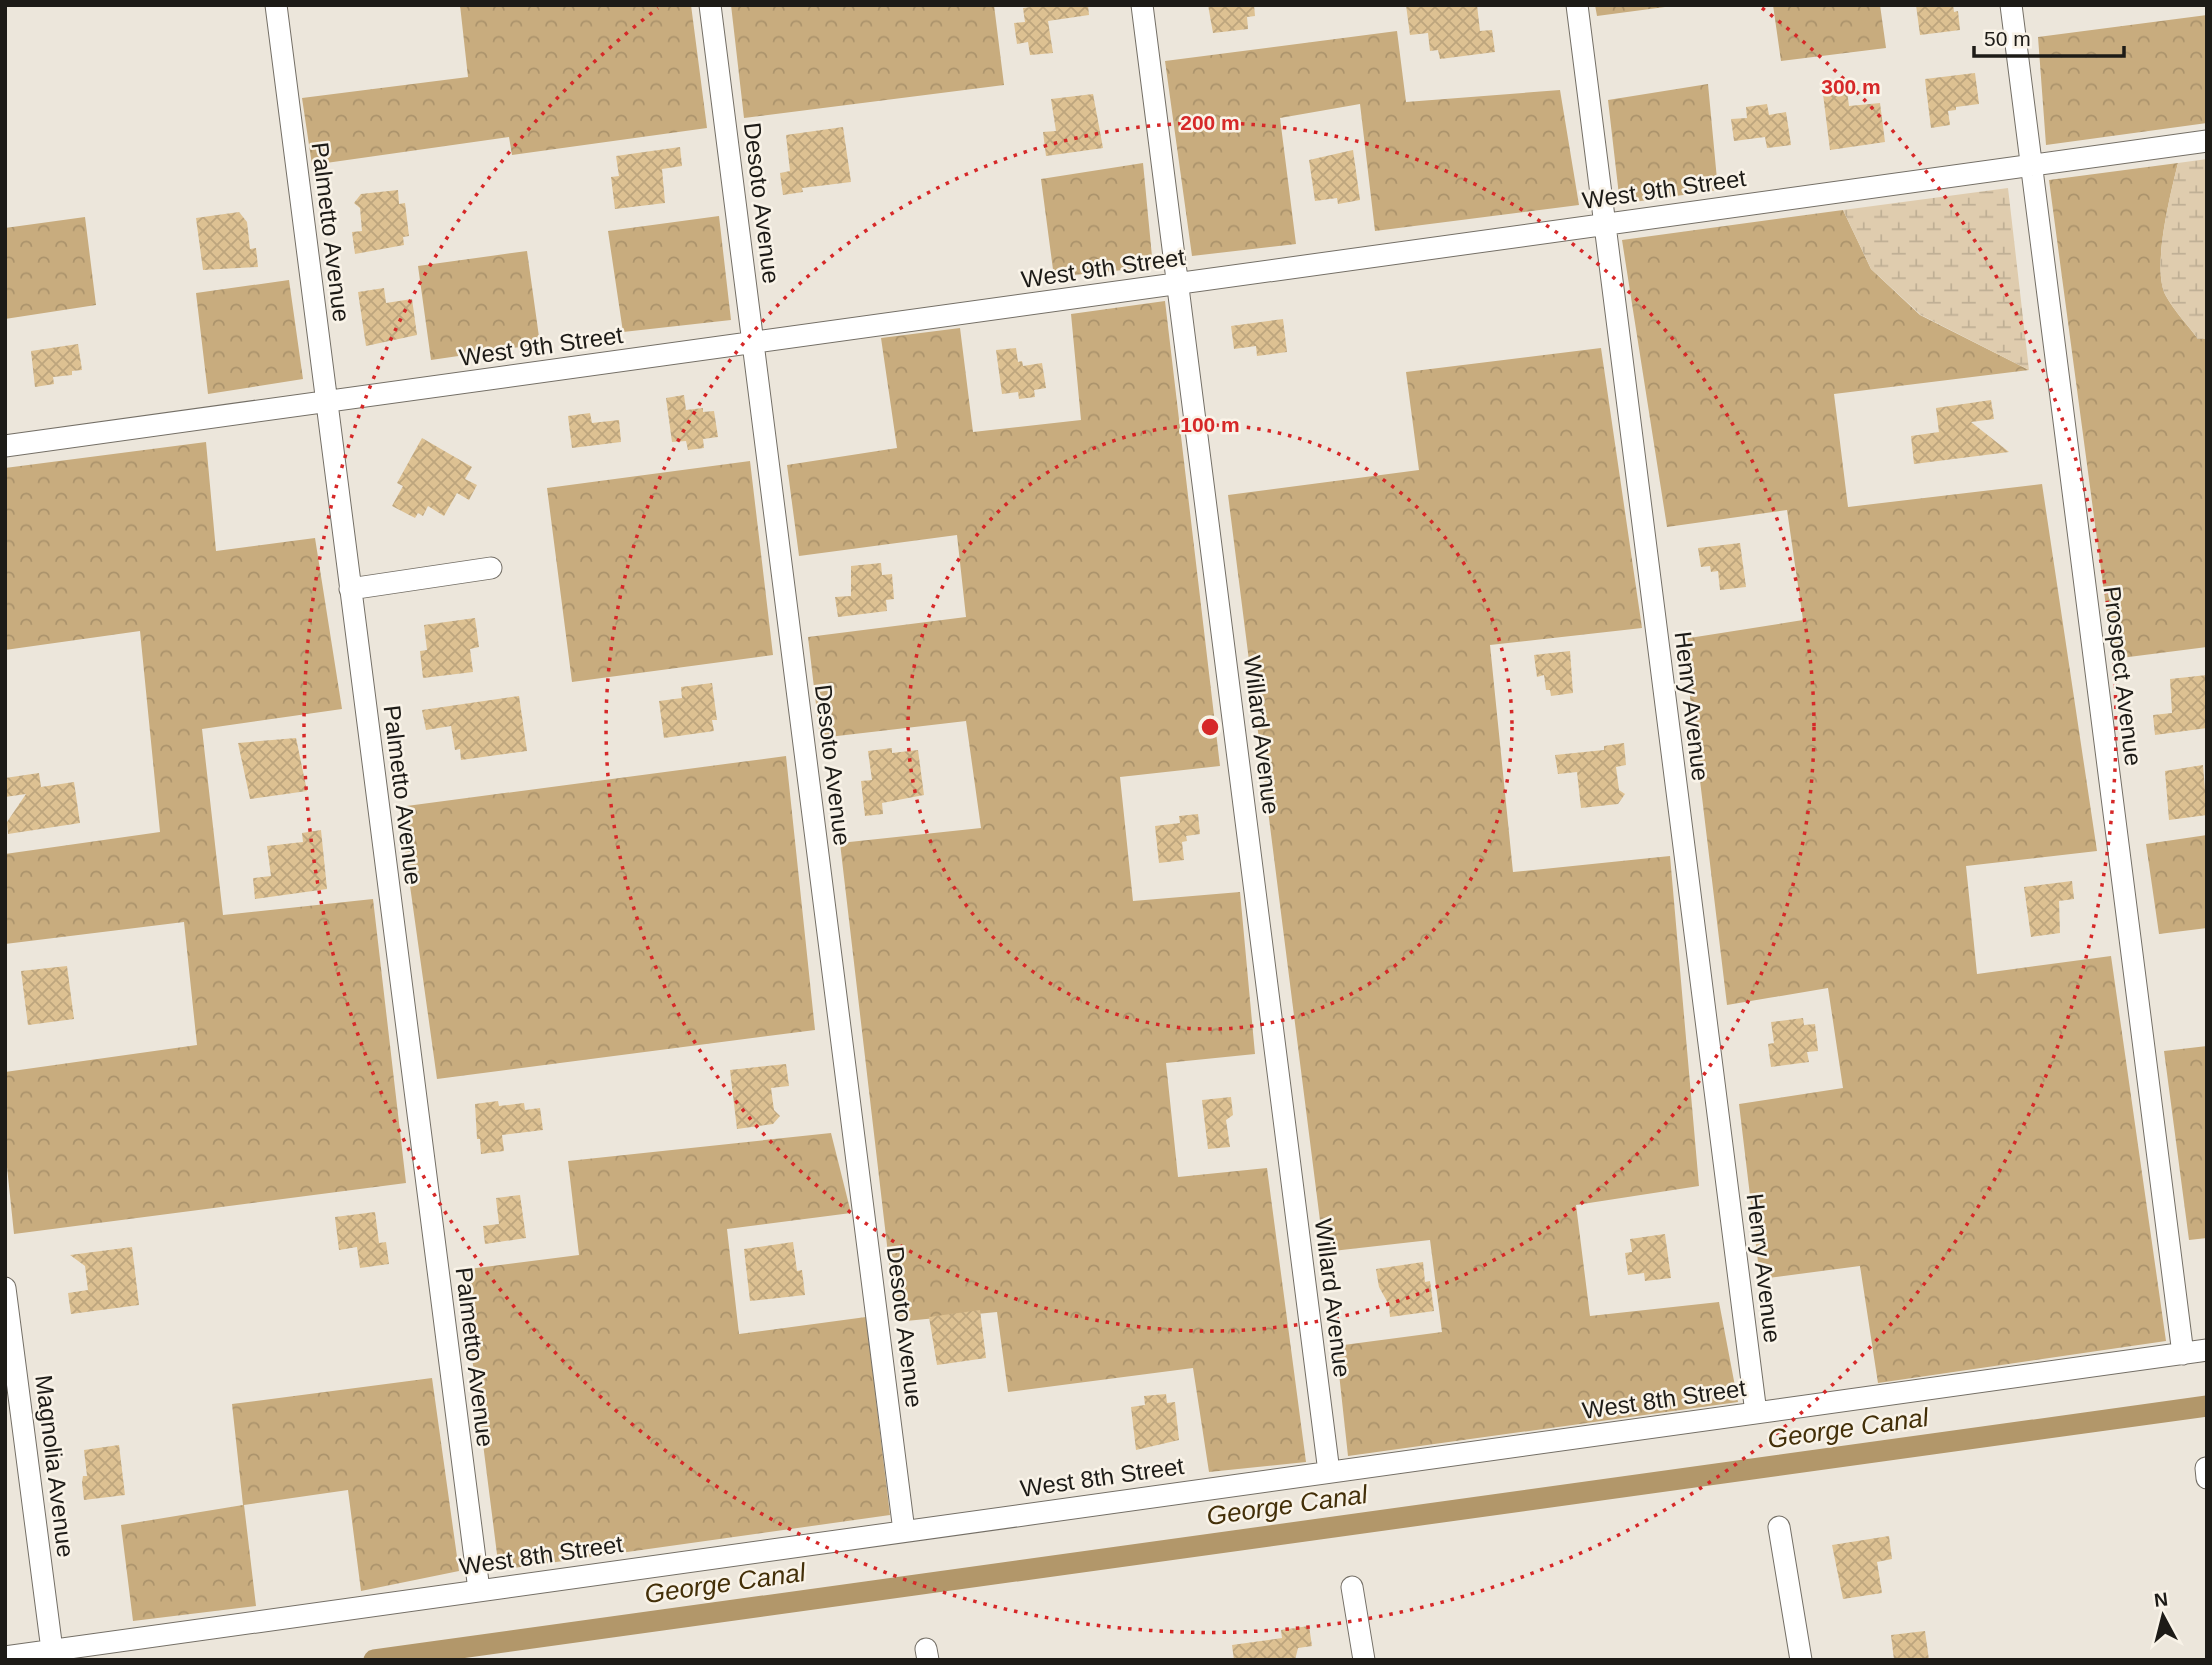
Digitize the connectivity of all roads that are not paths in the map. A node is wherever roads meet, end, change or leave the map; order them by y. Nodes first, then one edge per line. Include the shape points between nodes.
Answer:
1 (275, 5) edge
2 (710, 5) edge
3 (1142, 5) edge
4 (1577, 5) edge
5 (2011, 5) edge
6 (2207, 141) edge
7 (2031, 165) junction
8 (1605, 224) junction
9 (1178, 284) junction
10 (753, 342) junction
11 (326, 402) junction
12 (5, 446) edge
13 (491, 568) dead end
14 (350, 589) junction
15 (5, 1288) edge
16 (2207, 1350) edge
17 (2183, 1354) junction
18 (1756, 1413) junction
19 (1329, 1472) junction
20 (1779, 1527) dead end
21 (904, 1531) junction
22 (1352, 1587) dead end
23 (479, 1590) junction
24 (52, 1650) junction
25 (5, 1657) edge
26 (1364, 1660) edge
27 (1801, 1660) edge

1 - 11 street, Palmetto Avenue
2 - 10 street, Desoto Avenue
3 - 9 street, Willard Avenue
4 - 8 street, Henry Avenue
5 - 7 street, Prospect Avenue
6 - 7 street, West 9th Street
7 - 8 street, West 9th Street
7 - 17 street, Prospect Avenue
8 - 9 street, West 9th Street
8 - 18 street, Henry Avenue
9 - 10 street, West 9th Street
9 - 19 street, Willard Avenue
10 - 11 street, West 9th Street
10 - 21 street, Desoto Avenue
11 - 12 street, West 9th Street
11 - 14 street, Palmetto Avenue
13 - 14 street
14 - 23 street, Palmetto Avenue
15 - 24 street, Magnolia Avenue
16 - 17 street, West 8th Street
17 - 18 street, West 8th Street
18 - 19 street, West 8th Street
19 - 21 street, West 8th Street
20 - 27 street
21 - 23 street, West 8th Street
22 - 26 street
23 - 24 street, West 8th Street
24 - 25 street, West 8th Street

